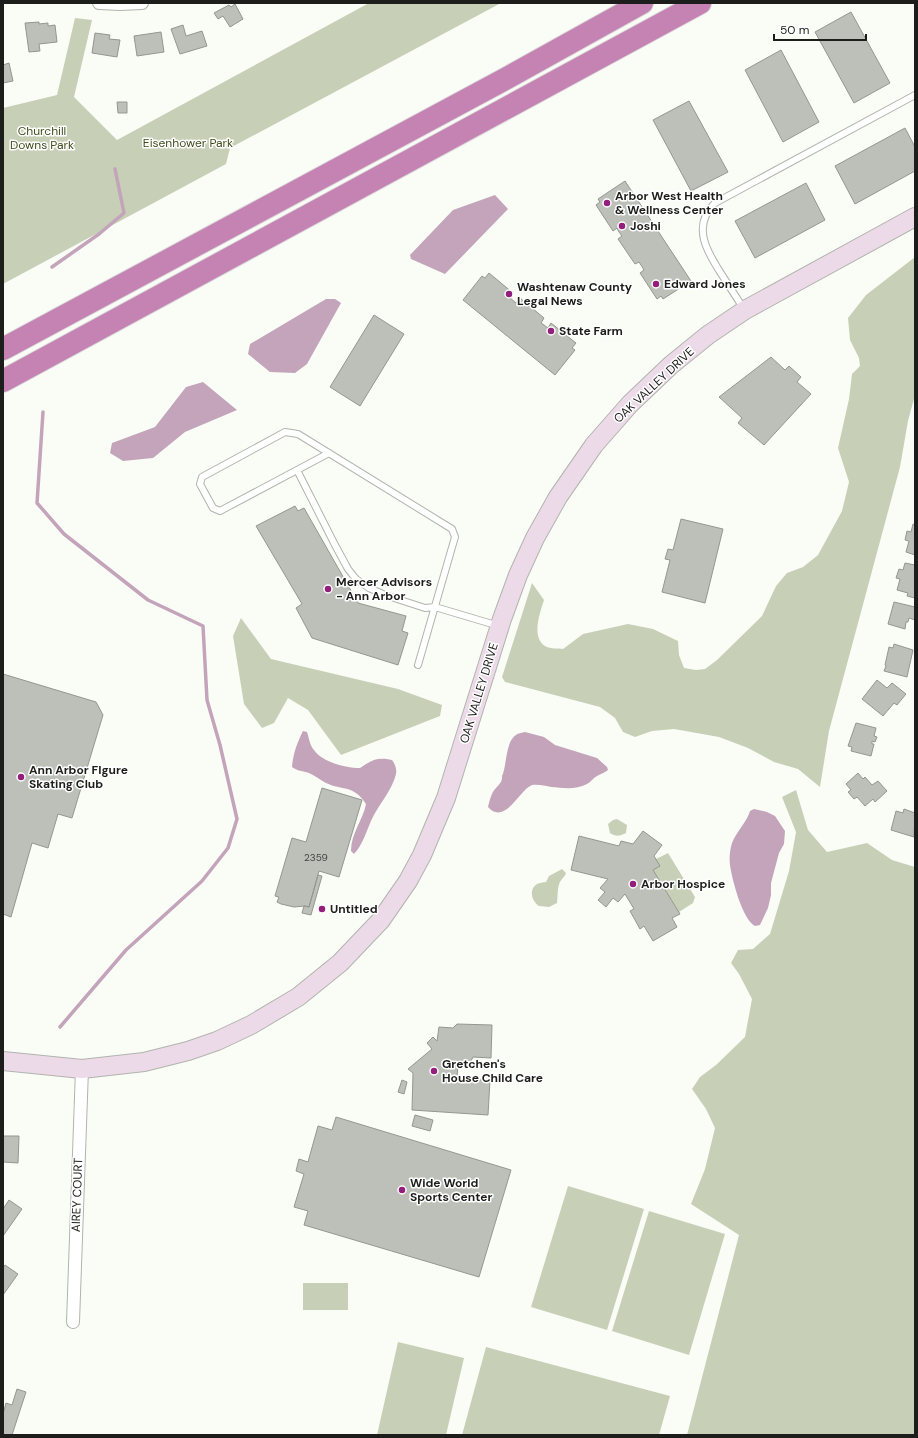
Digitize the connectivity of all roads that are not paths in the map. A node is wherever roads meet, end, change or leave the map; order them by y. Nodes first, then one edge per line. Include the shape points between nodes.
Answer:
1 (99, 3) edge
2 (142, 3) edge
3 (642, 3) edge
4 (700, 3) edge
5 (915, 95) edge
6 (915, 217) edge
7 (745, 310) junction
8 (3, 349) edge
9 (3, 381) edge
10 (329, 453) junction
11 (298, 470) junction
12 (435, 607) junction
13 (500, 626) junction
14 (418, 665) dead end
15 (3, 1061) edge
16 (82, 1069) junction
17 (73, 1322) dead end

1 - 2 street
3 - 8 highway
4 - 9 highway
5 - 7 lane via 709,208 702,230 704,242
6 - 7 street, OAK VALLEY DRIVE
7 - 13 street, OAK VALLEY DRIVE via 708,335 671,365 630,404 594,445 558,497 535,538 518,575
10 - 11 lane
10 - 11 lane via 298,434 285,432 202,477 200,484 213,508 220,512
10 - 12 lane via 452,529 455,537
11 - 12 lane via 335,545 356,579 385,595 425,608
12 - 13 lane
12 - 14 lane
13 - 16 street, OAK VALLEY DRIVE via 446,798 422,855 408,881 381,920 322,978 298,997 251,1025 188,1051 144,1062
15 - 16 street, OAK VALLEY DRIVE
16 - 17 street, AIREY COURT

